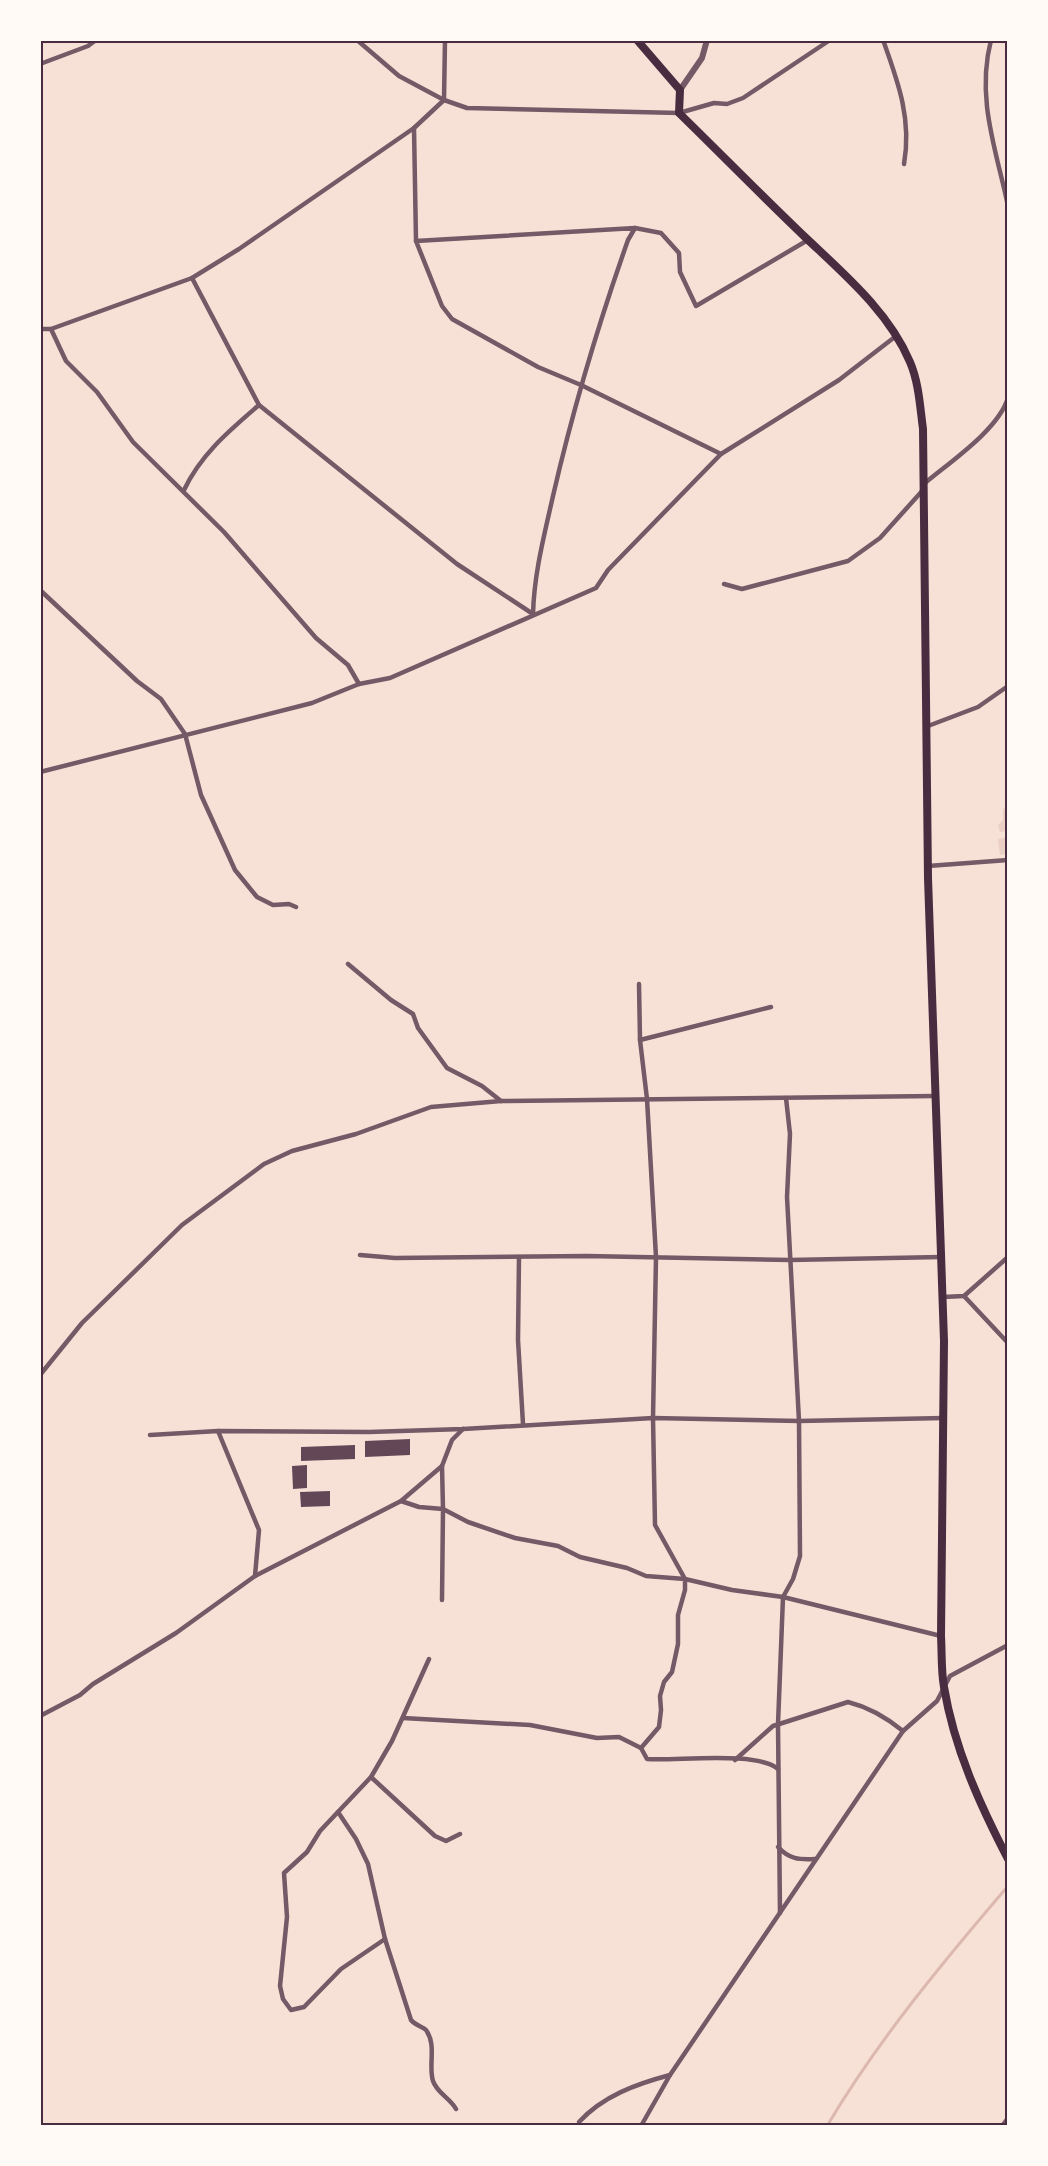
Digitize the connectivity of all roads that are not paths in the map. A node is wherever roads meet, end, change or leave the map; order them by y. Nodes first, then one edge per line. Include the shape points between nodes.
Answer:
1 (96, 40) edge
2 (357, 40) edge
3 (446, 40) edge
4 (637, 40) edge
5 (708, 40) edge
6 (831, 40) edge
7 (883, 40) edge
8 (991, 40) edge
9 (40, 64) edge
10 (681, 90) junction
11 (444, 100) junction
12 (679, 113) junction
13 (414, 128) junction
14 (904, 164) dead end
15 (1008, 206) edge
16 (635, 228) junction
17 (808, 240) junction
18 (416, 241) junction
19 (192, 278) junction
20 (51, 328) junction
21 (40, 329) edge
22 (896, 336) junction
23 (581, 385) junction
24 (1008, 398) edge
25 (259, 405) junction
26 (722, 454) junction
27 (925, 485) junction
28 (184, 490) junction
29 (724, 584) dead end
30 (40, 590) edge
31 (533, 614) junction
32 (359, 684) junction
33 (1008, 686) edge
34 (928, 726) junction
35 (185, 734) junction
36 (40, 772) edge
37 (1008, 860) edge
38 (928, 866) junction
39 (296, 907) dead end
40 (348, 964) dead end
41 (639, 984) dead end
42 (771, 1007) dead end
43 (640, 1040) junction
44 (935, 1096) junction
45 (786, 1098) junction
46 (648, 1100) junction
47 (501, 1101) junction
48 (360, 1255) dead end
49 (519, 1257) junction
50 (656, 1257) junction
51 (941, 1257) junction
52 (1008, 1257) edge
53 (790, 1260) junction
54 (964, 1296) junction
55 (943, 1297) junction
56 (1008, 1343) edge
57 (40, 1375) edge
58 (653, 1418) junction
59 (944, 1418) junction
60 (799, 1421) junction
61 (523, 1425) junction
62 (463, 1429) junction
63 (218, 1431) junction
64 (150, 1435) dead end
65 (442, 1466) junction
66 (401, 1501) junction
67 (443, 1509) junction
68 (255, 1576) junction
69 (685, 1579) junction
70 (783, 1597) junction
71 (442, 1600) dead end
72 (941, 1636) junction
73 (1008, 1645) edge
74 (429, 1659) dead end
75 (943, 1685) junction
76 (40, 1716) edge
77 (403, 1718) junction
78 (778, 1724) junction
79 (903, 1731) junction
80 (641, 1748) junction
81 (735, 1760) junction
82 (778, 1769) junction
83 (371, 1778) junction
84 (338, 1812) junction
85 (460, 1834) dead end
86 (778, 1847) junction
87 (815, 1859) junction
88 (1008, 1859) edge
89 (780, 1913) junction
90 (386, 1939) junction
91 (670, 2075) junction
92 (456, 2109) dead end
93 (1008, 2118) edge
94 (579, 2122) dead end
95 (641, 2126) edge
96 (1002, 2126) edge

1 - 9 street
2 - 11 street via 399,76
3 - 11 street
4 - 10 main road
5 - 10 street via 702,58
6 - 12 street via 743,98
7 - 14 street via 903,99 908,143
8 - 15 street via 985,105
10 - 12 main road
11 - 12 street via 467,108
11 - 13 street
12 - 17 main road
13 - 18 street
13 - 19 street
16 - 17 street via 661,233 679,253 680,272 696,306
16 - 18 street
16 - 23 street via 616,273
17 - 22 main road via 847,274
18 - 23 street via 442,306 452,319 538,367
19 - 20 street
19 - 25 street
20 - 21 street
20 - 28 street via 66,361 97,392 134,442 171,482
22 - 26 street via 839,380
22 - 27 main road via 918,388
23 - 26 street
23 - 31 street via 534,582
24 - 27 street via 978,440
25 - 28 street via 216,443 195,467
25 - 31 street via 458,564
26 - 31 street via 608,570 596,588
27 - 29 street via 880,538 848,561 742,589
27 - 34 main road
28 - 32 street via 316,638 348,665
30 - 35 street via 161,699
31 - 32 street via 390,678
32 - 35 street via 312,703
33 - 34 street via 978,707
34 - 38 main road
35 - 36 street
35 - 39 street via 201,795 235,870 257,897 273,905
37 - 38 street
38 - 44 main road
40 - 47 street via 412,1014 447,1068
41 - 43 street
42 - 43 street
43 - 46 street
44 - 45 street
44 - 51 main road
45 - 46 street
45 - 53 street via 790,1134
46 - 47 street
46 - 50 street
47 - 57 street via 431,1107 356,1134 292,1151 264,1164 182,1225 82,1323
48 - 49 street
49 - 50 street
49 - 61 street
50 - 53 street
50 - 58 street
51 - 53 street
51 - 55 main road
52 - 54 street
53 - 60 street
54 - 55 street
54 - 56 street
55 - 59 main road
58 - 60 street
58 - 61 street
58 - 69 street via 655,1525
59 - 60 street
59 - 72 main road
60 - 70 street via 800,1556
61 - 62 street
62 - 63 street
62 - 65 street via 452,1440
63 - 64 street
63 - 68 street via 259,1530
65 - 66 street
65 - 67 street
66 - 67 street
66 - 68 street
67 - 69 street via 468,1522 515,1538 558,1546 580,1557 646,1576
67 - 71 street
68 - 76 street via 176,1633
69 - 70 street
69 - 80 street via 686,1590 678,1615 678,1644 672,1672 660,1696 659,1727
70 - 72 street
70 - 78 street
72 - 75 main road
73 - 75 street via 962,1668
74 - 77 street
75 - 79 street via 936,1701
75 - 88 main road via 951,1722 979,1803
77 - 80 street via 530,1725 597,1738 619,1737
77 - 83 street
78 - 79 street via 848,1702 882,1715
78 - 81 street
78 - 82 street
79 - 87 street
80 - 81 street via 647,1759
81 - 82 street via 754,1760
82 - 86 street
83 - 84 street
83 - 85 street via 435,1836 446,1841
84 - 90 street via 368,1864
84 - 90 street via 307,1852 284,1873 287,1917 282,1999 291,2010 304,2007 341,1969
86 - 87 street via 796,1860
86 - 89 street
87 - 89 street
89 - 91 street
90 - 92 street via 411,2020 425,2029 432,2047 434,2084
91 - 94 street via 634,2085 590,2110
91 - 95 street
93 - 96 street

